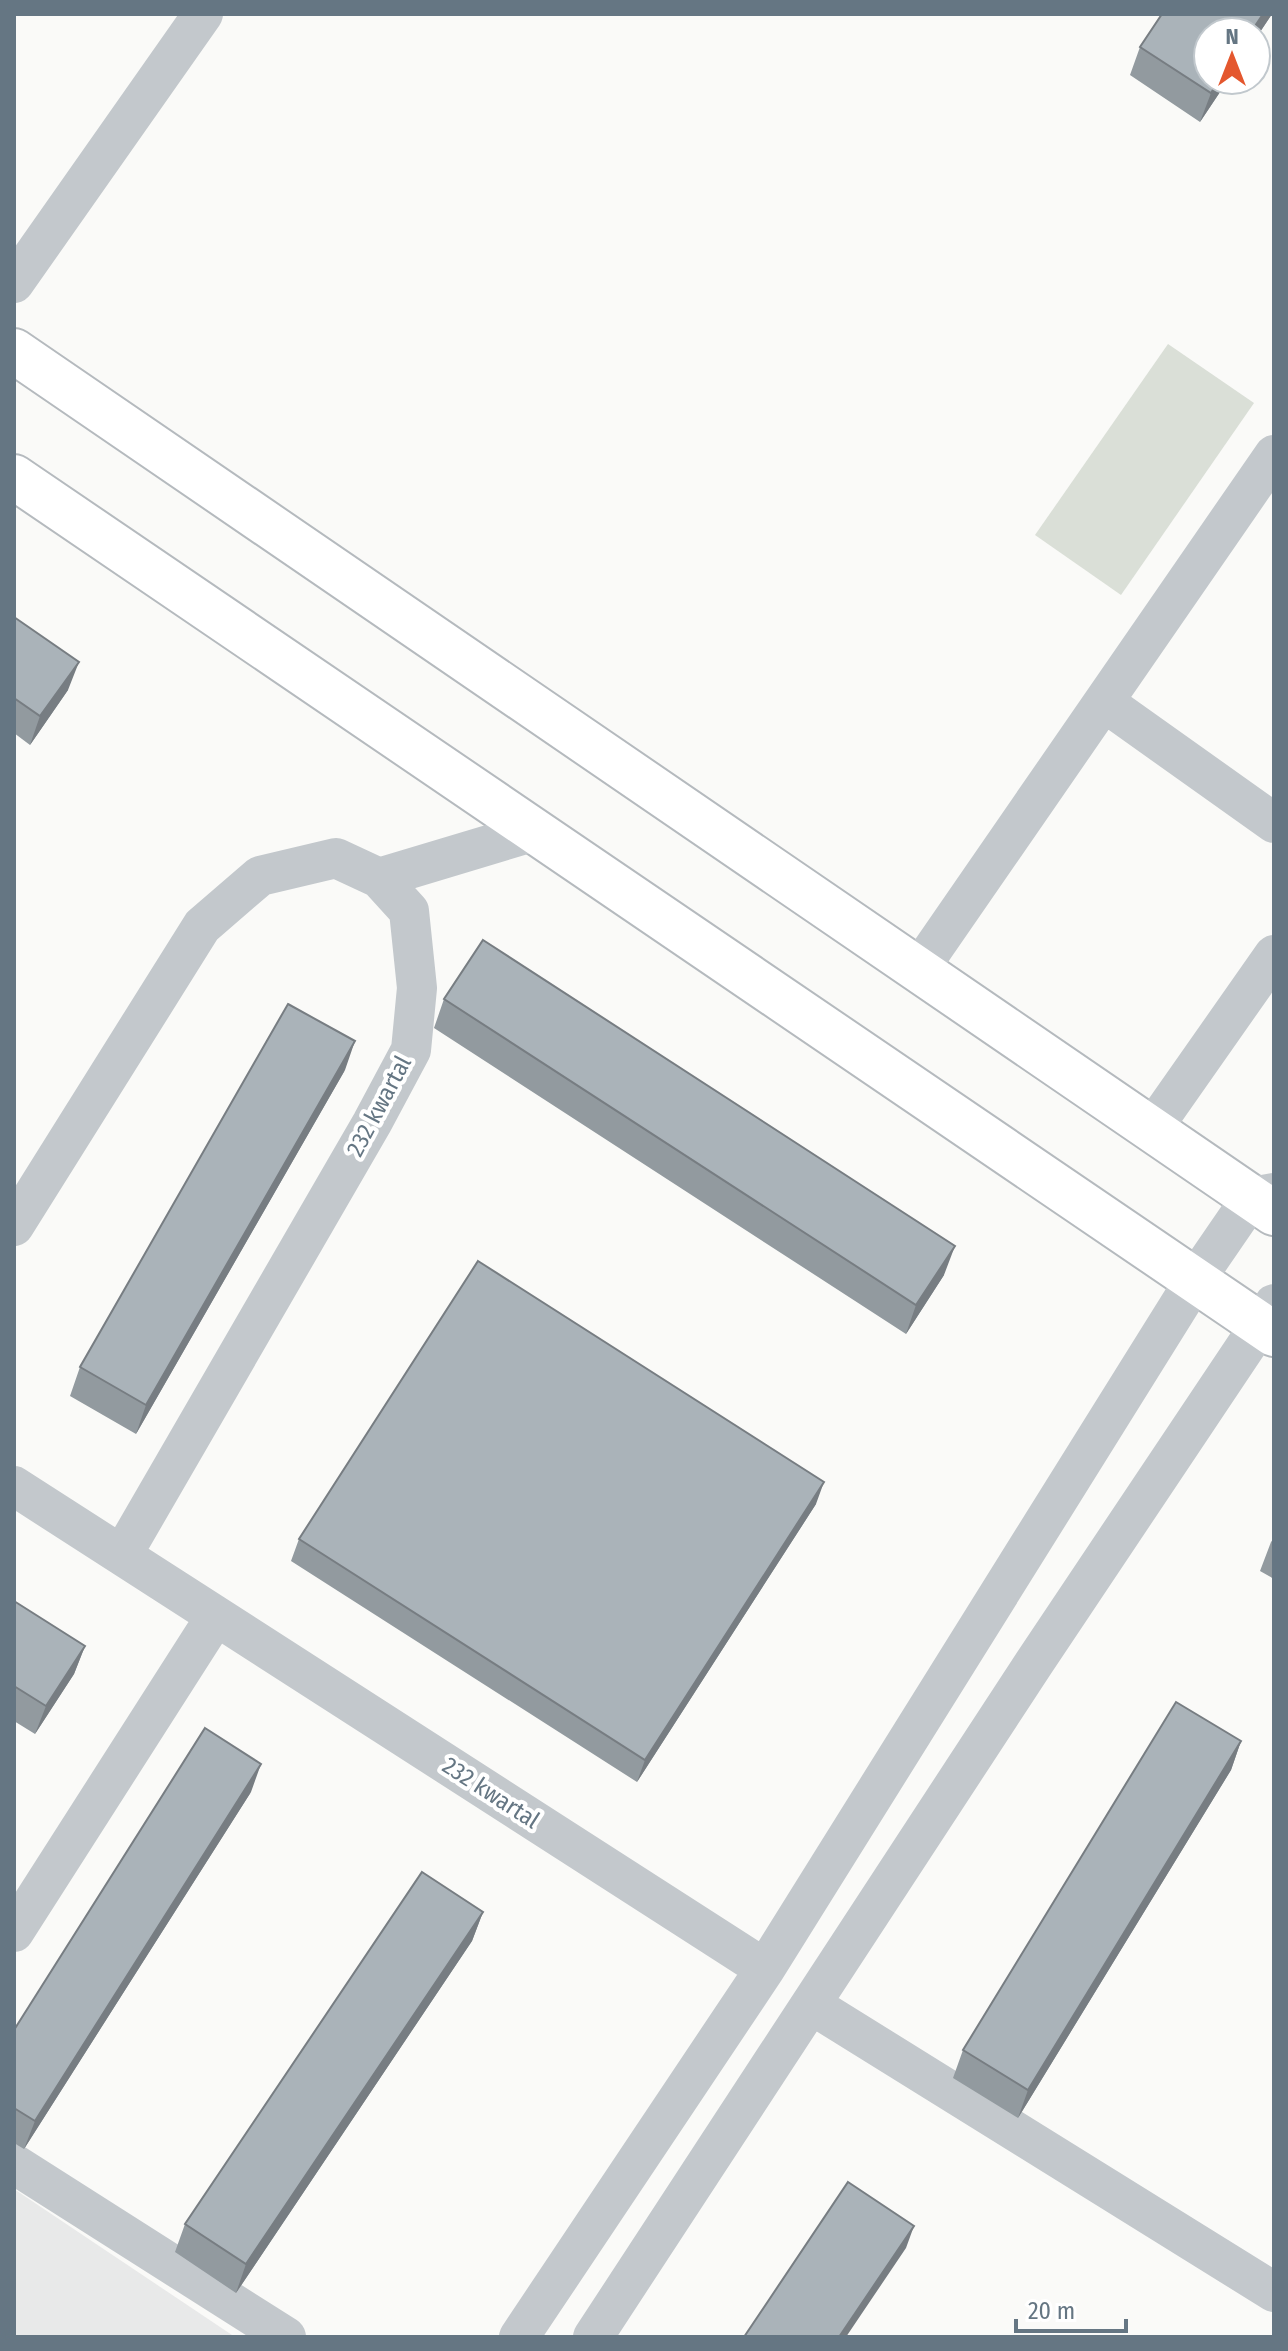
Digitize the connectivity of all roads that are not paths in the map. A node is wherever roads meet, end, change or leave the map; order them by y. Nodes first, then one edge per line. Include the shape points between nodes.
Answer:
1 (203, 14) edge
2 (14, 283) edge
3 (14, 351) edge
4 (1274, 455) edge
5 (14, 477) edge
6 (1104, 702) junction
7 (1274, 823) edge
8 (535, 831) junction
9 (379, 878) junction
10 (1274, 955) edge
11 (919, 969) junction
12 (1152, 1129) junction
13 (1267, 1201) edge
14 (14, 1226) edge
15 (1195, 1280) junction
16 (1269, 1321) edge
17 (14, 1486) edge
18 (122, 1555) junction
19 (216, 1616) junction
20 (14, 1932) edge
21 (765, 1969) junction
22 (812, 2005) junction
23 (14, 2164) edge
24 (1274, 2292) edge
25 (286, 2337) edge
26 (519, 2337) edge
27 (593, 2337) edge

1 - 2 street
3 - 11 main road
4 - 6 street
5 - 8 main road
6 - 7 street
6 - 11 street
8 - 9 street
8 - 15 main road
9 - 14 street, 232 kwartal via 336,858 260,876 202,926
9 - 18 street, 232 kwartal via 409,911 417,988 411,1050
10 - 12 street
11 - 12 main road
12 - 13 main road
13 - 15 street
15 - 16 main road
15 - 21 street
16 - 22 street via 1034,1663
17 - 18 street, 232 kwartal
18 - 19 street, 232 kwartal
19 - 20 street
19 - 21 street, 232 kwartal
21 - 26 street
22 - 24 street
22 - 27 street
23 - 25 street

